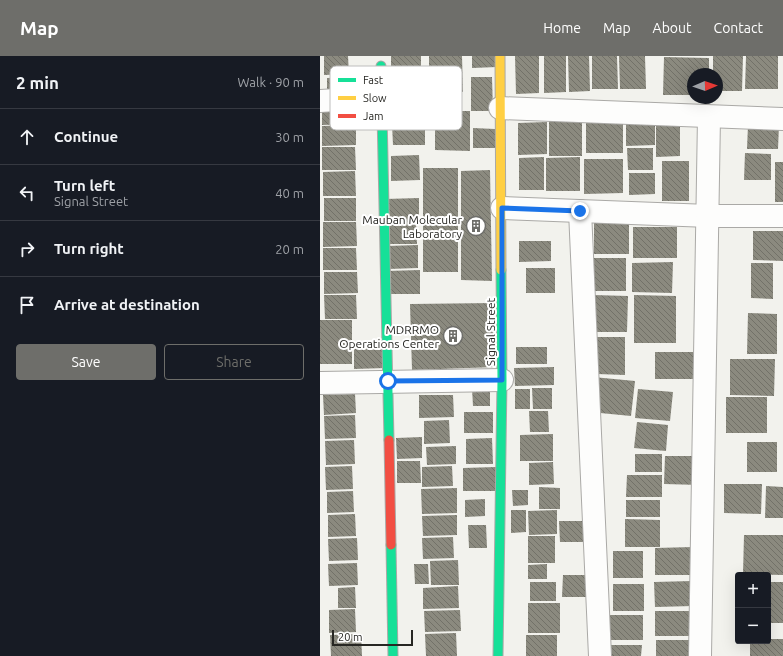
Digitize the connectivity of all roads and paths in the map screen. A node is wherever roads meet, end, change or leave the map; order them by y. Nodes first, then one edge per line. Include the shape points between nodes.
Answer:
1 (500, 56) edge
2 (320, 100) edge
3 (330, 100) edge
4 (500, 108) junction
5 (710, 117) junction
6 (783, 119) edge
7 (383, 130) edge
8 (502, 208) junction
9 (580, 211) junction
10 (709, 216) junction
11 (783, 216) edge
12 (502, 380) junction
13 (388, 381) junction
14 (320, 383) edge
15 (393, 656) edge
16 (498, 656) edge
17 (600, 656) edge
18 (700, 656) edge

1 - 4 street, Signal Street
2 - 3 street
4 - 5 street
4 - 8 street, Signal Street
5 - 6 street
5 - 10 street
7 - 13 street
8 - 9 street
8 - 12 street, Signal Street
9 - 10 street
9 - 17 street
10 - 11 street
10 - 18 street
12 - 13 street
12 - 16 street, Signal Street
13 - 14 street
13 - 15 street

